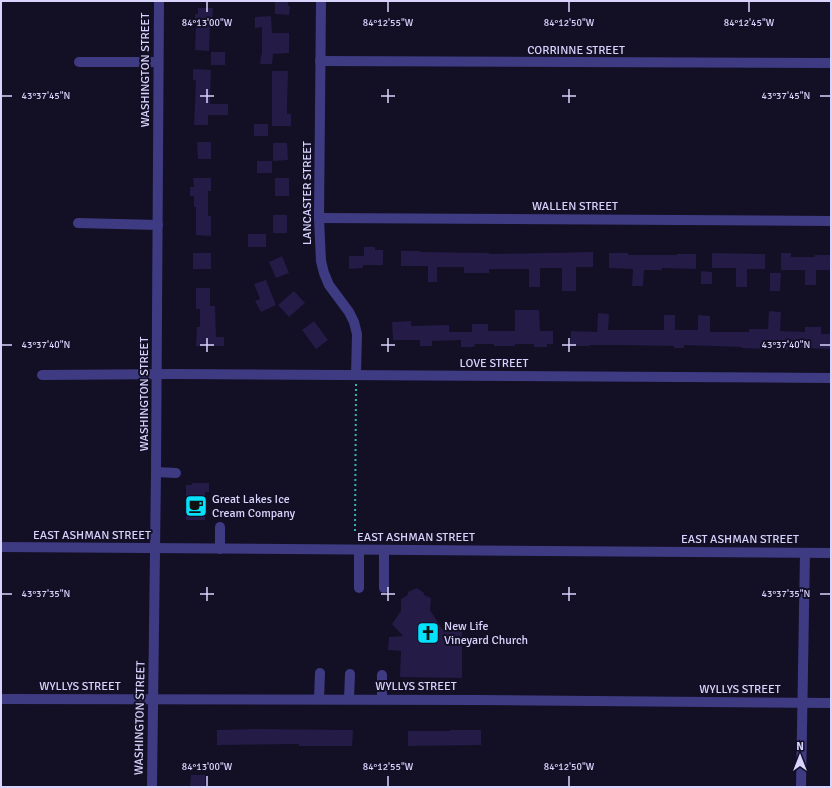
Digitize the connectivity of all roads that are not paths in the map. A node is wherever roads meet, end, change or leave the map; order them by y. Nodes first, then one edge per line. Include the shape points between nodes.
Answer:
1 (159, 1) edge
2 (321, 1) edge
3 (320, 61) junction
4 (79, 62) dead end
5 (158, 62) junction
6 (831, 63) edge
7 (319, 218) junction
8 (831, 221) edge
9 (78, 223) dead end
10 (158, 225) junction
11 (157, 374) junction
12 (42, 375) dead end
13 (356, 375) junction
14 (831, 378) edge
15 (156, 472) junction
16 (176, 473) dead end
17 (220, 527) dead end
18 (1, 547) edge
19 (156, 548) junction
20 (220, 549) junction
21 (359, 550) junction
22 (384, 550) junction
23 (805, 553) junction
24 (831, 553) edge
25 (359, 588) dead end
26 (384, 588) dead end
27 (320, 673) dead end
28 (350, 674) dead end
29 (382, 675) dead end
30 (1, 699) edge
31 (153, 699) junction
32 (319, 699) junction
33 (350, 699) junction
34 (382, 699) junction
35 (802, 702) junction
36 (831, 702) edge
37 (152, 787) edge
38 (801, 787) edge

1 - 5 street, WASHINGTON STREET
2 - 3 street, LANCASTER STREET
3 - 6 street, CORRINNE STREET
3 - 7 street, LANCASTER STREET
4 - 5 street
5 - 10 street, WASHINGTON STREET
7 - 8 street, WALLEN STREET
7 - 13 street, LANCASTER STREET via 324,273 329,285 349,312 357,334
9 - 10 street
10 - 11 street, WASHINGTON STREET
11 - 12 street, LOVE STREET
11 - 13 street, LOVE STREET
11 - 15 street, WASHINGTON STREET
13 - 14 street, LOVE STREET
15 - 16 street
15 - 19 street, WASHINGTON STREET
17 - 20 street
18 - 19 street, EAST ASHMAN STREET
19 - 20 street, EAST ASHMAN STREET
19 - 31 street, WASHINGTON STREET
20 - 21 street, EAST ASHMAN STREET
21 - 22 street, EAST ASHMAN STREET
21 - 25 street
22 - 23 street, EAST ASHMAN STREET
22 - 26 street
23 - 24 street, EAST ASHMAN STREET
23 - 35 street
27 - 32 street
28 - 33 street
29 - 34 street
30 - 31 street, WYLLYS STREET
31 - 32 street, WYLLYS STREET
31 - 37 street, WASHINGTON STREET
32 - 33 street, WYLLYS STREET
33 - 34 street, WYLLYS STREET
34 - 35 street, WYLLYS STREET
35 - 36 street, WYLLYS STREET
35 - 38 street

